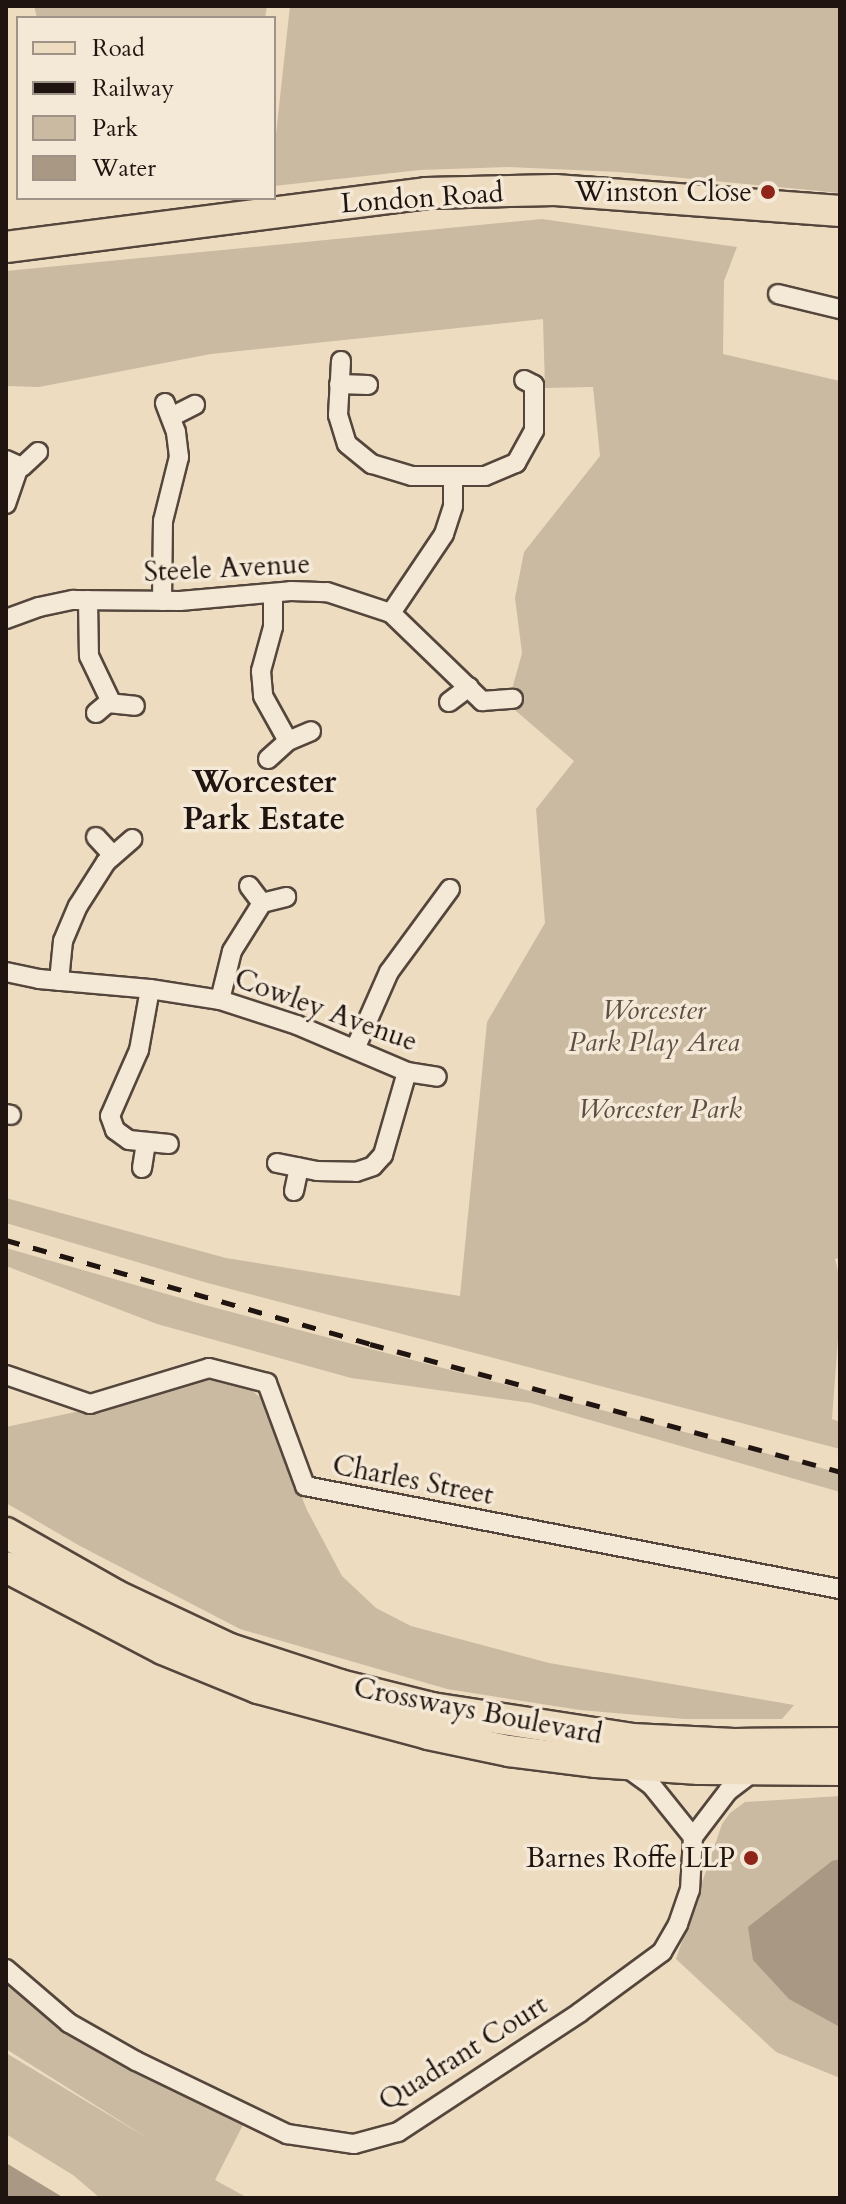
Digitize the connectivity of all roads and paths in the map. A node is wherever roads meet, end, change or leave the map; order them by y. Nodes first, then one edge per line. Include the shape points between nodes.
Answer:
1 (840, 211) edge
2 (6, 247) edge
3 (778, 294) dead end
4 (840, 309) edge
5 (341, 361) dead end
6 (524, 380) dead end
7 (339, 384) junction
8 (368, 385) dead end
9 (195, 405) dead end
10 (38, 452) dead end
11 (13, 463) edge
12 (453, 478) junction
13 (6, 504) edge
14 (273, 593) junction
15 (88, 600) junction
16 (162, 601) junction
17 (7, 612) edge
18 (391, 613) junction
19 (469, 687) junction
20 (513, 699) dead end
21 (449, 702) dead end
22 (135, 706) dead end
23 (311, 731) dead end
24 (288, 741) junction
25 (268, 759) dead end
26 (96, 837) dead end
27 (132, 839) dead end
28 (113, 855) junction
29 (249, 886) dead end
30 (450, 889) dead end
31 (286, 897) dead end
32 (262, 903) junction
33 (6, 972) edge
34 (59, 981) junction
35 (150, 989) junction
36 (220, 1000) junction
37 (355, 1049) junction
38 (407, 1072) junction
39 (437, 1077) dead end
40 (146, 1144) junction
41 (169, 1144) dead end
42 (277, 1163) dead end
43 (142, 1168) dead end
44 (299, 1168) junction
45 (294, 1191) dead end
46 (6, 1375) edge
47 (6, 1533) edge
48 (6, 1567) edge
49 (840, 1589) edge
50 (840, 1743) edge
51 (623, 1764) junction
52 (756, 1770) junction
53 (840, 1770) edge
54 (693, 1837) junction
55 (6, 1969) edge

1 - 2 main road, London Road via 555,190 426,193
3 - 4 street
5 - 7 street
6 - 12 street via 534,385 535,426 521,458 497,474
7 - 8 street
7 - 12 street via 340,428 353,451 398,474
9 - 16 street via 168,410 179,463 163,521
10 - 11 street via 28,464
11 - 13 street
12 - 18 street via 453,506 444,534
14 - 16 street, Steele Avenue
14 - 18 street, Steele Avenue via 327,592
14 - 24 street via 274,623 261,685 266,706
15 - 16 street, Steele Avenue
15 - 17 street, Steele Avenue
15 - 22 street via 89,656 103,708
18 - 19 street, Steele Avenue
19 - 20 street, Steele Avenue via 482,701
19 - 21 street
23 - 24 street
24 - 25 street
26 - 28 street
27 - 28 street
28 - 34 street via 74,912
29 - 32 street
30 - 37 street via 389,972
31 - 32 street
32 - 36 street via 232,951
33 - 34 street, Cowley Avenue
34 - 35 street, Cowley Avenue
35 - 36 street, Cowley Avenue
35 - 40 street via 139,1050 110,1114 119,1134
36 - 37 street, Cowley Avenue
37 - 38 street, Cowley Avenue
38 - 39 street, Cowley Avenue
38 - 44 street via 383,1155 373,1166 356,1172
40 - 41 street
40 - 43 street
42 - 44 street
44 - 45 street
46 - 49 street, Charles Street via 90,1404 209,1368 267,1383 305,1486
47 - 50 main road, Crossways Boulevard via 115,1595 230,1649 340,1685 432,1708 632,1739
48 - 51 main road, Crossways Boulevard via 163,1649 258,1688 509,1751
51 - 52 main road, Crossways Boulevard
51 - 54 street via 652,1786
52 - 53 main road, Crossways Boulevard
52 - 54 street via 728,1791
54 - 55 street, Quadrant Court via 690,1890 662,1952 536,2043 398,2132 354,2144 287,2134 136,2061 69,2023

